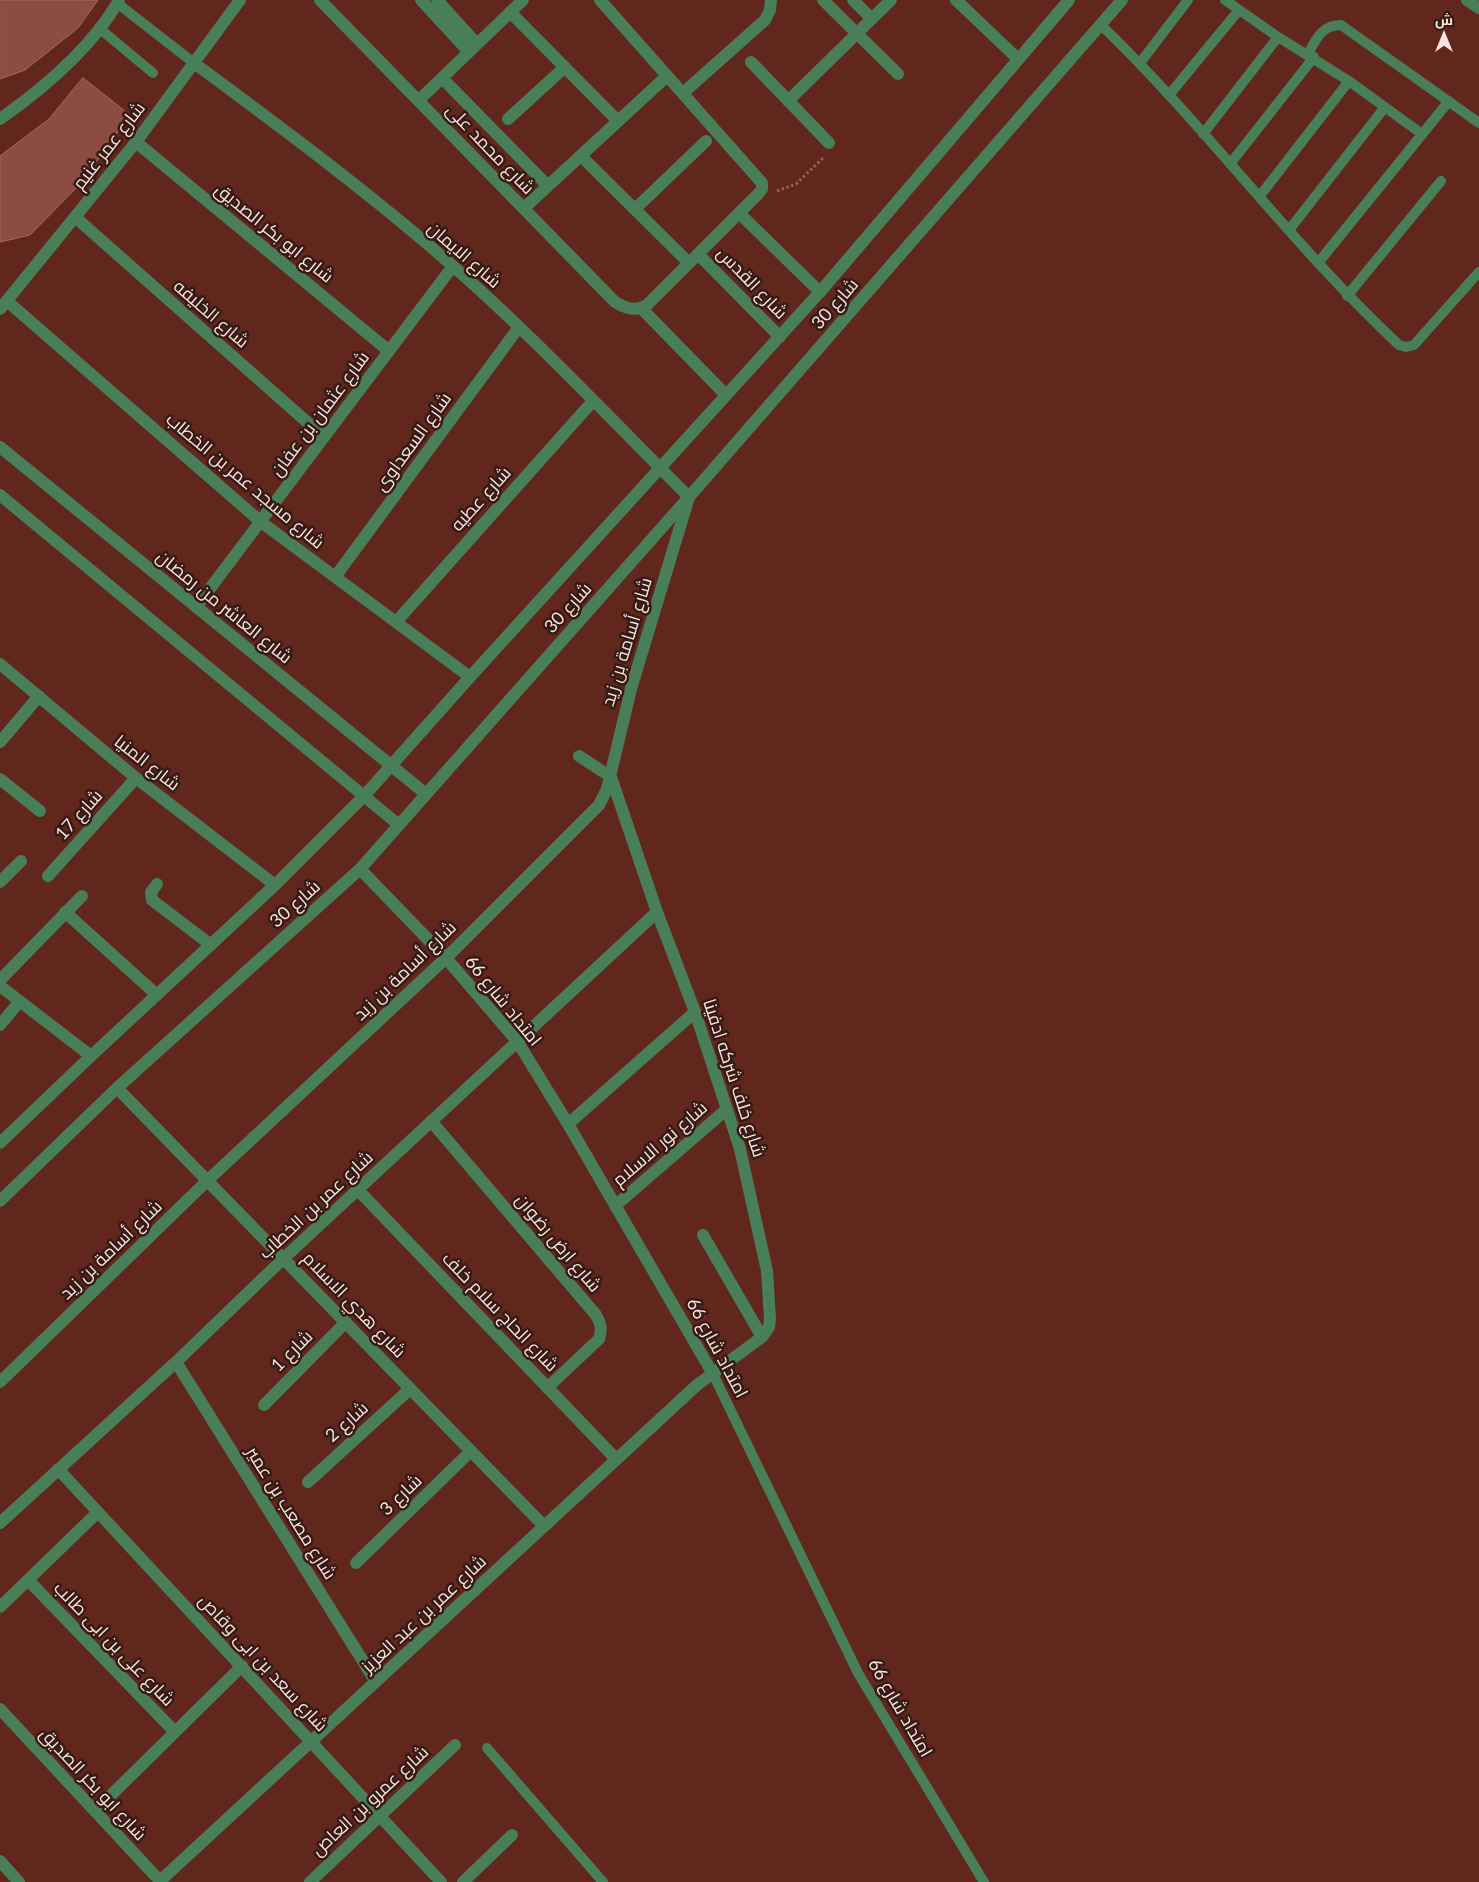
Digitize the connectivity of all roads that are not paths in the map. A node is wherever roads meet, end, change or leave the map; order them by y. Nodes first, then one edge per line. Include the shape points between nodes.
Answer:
1 (240, 0) edge
2 (320, 0) edge
3 (523, 0) edge
4 (600, 0) edge
5 (771, 0) edge
6 (823, 0) edge
7 (853, 0) edge
8 (891, 0) edge
9 (956, 0) edge
10 (1068, 0) edge
11 (1122, 0) edge
12 (1188, 0) edge
13 (1225, 0) edge
14 (1467, 0) edge
15 (428, 1) edge
16 (118, 2) edge
17 (1479, 8) edge
18 (1239, 10) junction
19 (510, 12) junction
20 (872, 19) junction
21 (1101, 25) junction
22 (99, 28) junction
23 (858, 34) junction
24 (1278, 36) junction
25 (473, 48) junction
26 (1311, 56) junction
27 (1018, 59) junction
28 (751, 62) dead end
29 (194, 63) junction
30 (1140, 63) junction
31 (565, 67) junction
32 (152, 73) dead end
33 (898, 74) dead end
34 (667, 76) junction
35 (442, 78) junction
36 (1349, 81) junction
37 (683, 93) junction
38 (1169, 95) junction
39 (418, 100) junction
40 (788, 101) junction
41 (1449, 101) junction
42 (1384, 106) junction
43 (0, 119) edge
44 (508, 119) dead end
45 (618, 121) junction
46 (1479, 123) edge
47 (1203, 134) junction
48 (1422, 134) junction
49 (706, 141) dead end
50 (136, 142) junction
51 (829, 143) road end
52 (581, 156) junction
53 (1230, 164) junction
54 (1441, 181) dead end
55 (548, 186) junction
56 (1259, 197) junction
57 (524, 208) junction
58 (635, 209) junction
59 (739, 213) junction
60 (75, 217) junction
61 (1289, 230) junction
62 (698, 254) junction
63 (689, 263) junction
64 (1318, 263) junction
65 (453, 266) junction
66 (1479, 272) edge
67 (820, 292) junction
68 (1347, 296) junction
69 (3, 305) edge
70 (644, 306) junction
71 (519, 327) junction
72 (780, 337) junction
73 (389, 351) junction
74 (726, 396) junction
75 (593, 400) junction
76 (324, 437) junction
77 (0, 447) edge
78 (660, 468) junction
79 (0, 495) edge
80 (689, 497) junction
81 (261, 522) junction
82 (335, 577) junction
83 (196, 607) junction
84 (396, 622) junction
85 (0, 664) edge
86 (470, 677) junction
87 (39, 696) junction
88 (0, 742) edge
89 (579, 756) dead end
90 (391, 766) junction
91 (611, 777) junction
92 (136, 778) junction
93 (0, 779) edge
94 (426, 794) junction
95 (364, 796) junction
96 (40, 811) dead end
97 (399, 825) junction
98 (20, 861) dead end
99 (360, 869) junction
100 (48, 876) dead end
101 (0, 882) edge
102 (157, 884) dead end
103 (275, 884) junction
104 (82, 896) dead end
105 (65, 912) junction
106 (657, 912) junction
107 (211, 945) junction
108 (446, 958) junction
109 (0, 980) edge
110 (0, 986) edge
111 (157, 995) junction
112 (20, 1001) junction
113 (695, 1012) junction
114 (0, 1025) edge
115 (517, 1041) junction
116 (91, 1056) junction
117 (117, 1088) junction
118 (727, 1109) junction
119 (431, 1121) junction
120 (568, 1124) junction
121 (0, 1143) edge
122 (208, 1180) junction
123 (358, 1190) junction
124 (0, 1201) edge
125 (615, 1206) junction
126 (703, 1234) dead end
127 (284, 1258) junction
128 (346, 1322) junction
129 (762, 1337) junction
130 (176, 1362) junction
131 (713, 1374) junction
132 (0, 1382) edge
133 (410, 1388) junction
134 (547, 1388) junction
135 (264, 1405) dead end
136 (471, 1451) junction
137 (616, 1459) junction
138 (58, 1469) junction
139 (308, 1482) dead end
140 (98, 1512) junction
141 (0, 1523) edge
142 (544, 1526) junction
143 (356, 1563) dead end
144 (28, 1580) junction
145 (0, 1607) edge
146 (242, 1666) junction
147 (376, 1682) junction
148 (0, 1709) edge
149 (176, 1732) junction
150 (311, 1742) junction
151 (455, 1745) dead end
152 (487, 1748) dead end
153 (95, 1812) junction
154 (380, 1815) junction
155 (512, 1835) dead end
156 (0, 1861) edge
157 (19, 1882) edge
158 (160, 1882) edge
159 (310, 1882) edge
160 (441, 1882) edge
161 (463, 1882) edge
162 (603, 1882) edge
163 (984, 1882) edge

1 - 29 street, شارع عمر غنيم
2 - 39 street, شارع محمد على
3 - 19 street
4 - 34 street
5 - 37 street via 765,20
6 - 23 street
7 - 20 street
8 - 20 street
9 - 27 street
10 - 27 street, شارع 30
11 - 21 street, شارع 30
12 - 30 lane
13 - 18 lane
14 - 17 street
15 - 25 street
16 - 22 street
16 - 29 lane
18 - 24 lane
18 - 38 lane
19 - 25 street
19 - 31 street
20 - 23 street
21 - 30 lane
21 - 80 street, شارع 30
22 - 32 lane
22 - 43 street via 67,65
23 - 33 street
23 - 40 street
24 - 26 lane
24 - 47 lane
25 - 35 street
26 - 36 lane
26 - 41 lane via 1319,34 1326,27 1341,25
26 - 53 lane
27 - 67 street, شارع 30
28 - 40 street
29 - 50 street, شارع عمر غنيم
29 - 65 street, شارع الايمان via 326,161
30 - 38 lane
31 - 44 street
31 - 45 street
34 - 37 street
34 - 45 street
35 - 39 street
35 - 55 street
36 - 42 lane
36 - 56 lane
37 - 59 street via 762,183 759,193
38 - 47 lane
39 - 57 street, شارع محمد على
40 - 51 street
41 - 46 lane
41 - 48 lane
42 - 48 lane
42 - 61 lane
45 - 52 street
47 - 53 lane
48 - 64 lane
49 - 58 street
50 - 60 street, شارع عمر غنيم
50 - 73 street, شارع ابو بكر الصديق
52 - 55 street
52 - 58 street
53 - 56 lane
54 - 68 lane
55 - 57 street
56 - 61 lane
57 - 70 street, شارع محمد على via 615,302 632,310
58 - 63 street
59 - 62 street
59 - 67 street
60 - 69 street, شارع عمر غنيم
60 - 76 street, شارع الخليفه
61 - 64 lane
62 - 63 street
62 - 72 street, شارع القدس
63 - 70 street
64 - 68 lane
65 - 71 street, شارع الايمان
65 - 73 street, شارع عثمان بن عفان
66 - 68 lane via 1414,346 1398,346
67 - 72 street, شارع 30
69 - 81 street, شارع مسجد عمر بن الخطاب
70 - 74 street
71 - 75 street, شارع الايمان
71 - 82 street, شارع السعداوى
72 - 74 street, شارع 30
73 - 76 street, شارع عثمان بن عفان
74 - 78 street, شارع 30
75 - 78 street, شارع الايمان
75 - 84 street, شارع عطيه
76 - 81 street, شارع عثمان بن عفان
77 - 83 street, شارع العاشر من رمضان
78 - 80 street, شارع الايمان
78 - 86 street, شارع 30
79 - 95 street
80 - 91 street, شارع أسامة بن زيد via 631,690
80 - 94 street, شارع 30
81 - 82 street, شارع مسجد عمر بن الخطاب
81 - 83 street, شارع عثمان بن عفان
82 - 84 street, شارع مسجد عمر بن الخطاب
83 - 90 street, شارع العاشر من رمضان
84 - 86 street, شارع مسجد عمر بن الخطاب
85 - 87 street, شارع المنيا
86 - 90 street, شارع 30
87 - 88 street
87 - 92 street, شارع المنيا
89 - 91 street
90 - 94 street, شارع العاشر من رمضان
90 - 95 street, شارع 30
91 - 106 street, شارع خلف شركه ادفينا
91 - 108 street, شارع أسامة بن زيد via 599,805
92 - 100 street, شارع 17
92 - 103 street, شارع المنيا
93 - 96 street
94 - 97 street, شارع 30
95 - 97 street
95 - 103 street, شارع 30
97 - 99 street, شارع 30
98 - 101 street
99 - 108 street, امتداد شارع 66
99 - 117 street, شارع 30
102 - 107 street via 151,892 152,900
103 - 107 street, شارع 30
104 - 105 street
105 - 109 street
105 - 111 street
106 - 113 street, شارع خلف شركه ادفينا
106 - 115 street, شارع عمر بن الخطاب
107 - 111 street, شارع 30
108 - 115 street, امتداد شارع 66
108 - 122 street, شارع أسامة بن زيد
110 - 112 street
111 - 116 street, شارع 30
112 - 114 street
112 - 116 street
113 - 118 street, شارع خلف شركه ادفينا
113 - 120 street
115 - 119 street, شارع عمر بن الخطاب
115 - 120 street, امتداد شارع 66
116 - 121 street, شارع 30
117 - 122 street, شارع هدي الاسلام
117 - 124 street, شارع 30
118 - 125 street, شارع نور الاسلام
118 - 129 street, شارع خلف شركه ادفينا via 740,1149 767,1271 770,1319
119 - 123 street, شارع عمر بن الخطاب
119 - 134 street, شارع ارض رضوان via 601,1322 599,1339
120 - 125 street, امتداد شارع 66
122 - 127 street, شارع هدي الاسلام
122 - 132 street, شارع أسامة بن زيد
123 - 127 street, شارع عمر بن الخطاب
123 - 134 street, شارع الحاج سلام خلف
125 - 131 street, امتداد شارع 66
126 - 129 street
127 - 128 street, شارع هدي الاسلام
127 - 130 street, شارع عمر بن الخطاب
128 - 133 street, شارع هدي الاسلام
128 - 135 street, شارع 1
129 - 131 street
130 - 138 street, شارع عمر بن الخطاب
130 - 147 street, شارع مصعب بن عمير
131 - 137 street, شارع عمر بن عبد العزيز
131 - 163 lane, امتداد شارع 66 via 858,1673
133 - 136 street, شارع هدي الاسلام
133 - 139 street, شارع 2
134 - 137 street, شارع الحاج سلام خلف
136 - 142 street, شارع هدي الاسلام
136 - 143 street, شارع 3
137 - 142 street, شارع عمر بن عبد العزيز
138 - 140 street, شارع سعد بن ابى وقاص
138 - 141 street, شارع عمر بن الخطاب
140 - 144 street
140 - 146 street, شارع سعد بن ابى وقاص
142 - 147 street, شارع عمر بن عبد العزيز
144 - 145 street
144 - 149 street, شارع على بن ابى طالب
146 - 149 street
146 - 150 street, شارع سعد بن ابى وقاص
147 - 150 street, شارع عمر بن عبد العزيز
148 - 153 street, شارع ابو بكر الصديق
149 - 153 street
150 - 154 street, شارع سعد بن ابى وقاص
150 - 158 street, شارع عمر بن عبد العزيز
151 - 154 street, شارع عمرو بن العاص
152 - 162 lane
153 - 158 street, شارع ابو بكر الصديق
154 - 159 street, شارع عمرو بن العاص
154 - 160 street, شارع سعد بن ابى وقاص
155 - 161 street
156 - 157 street

